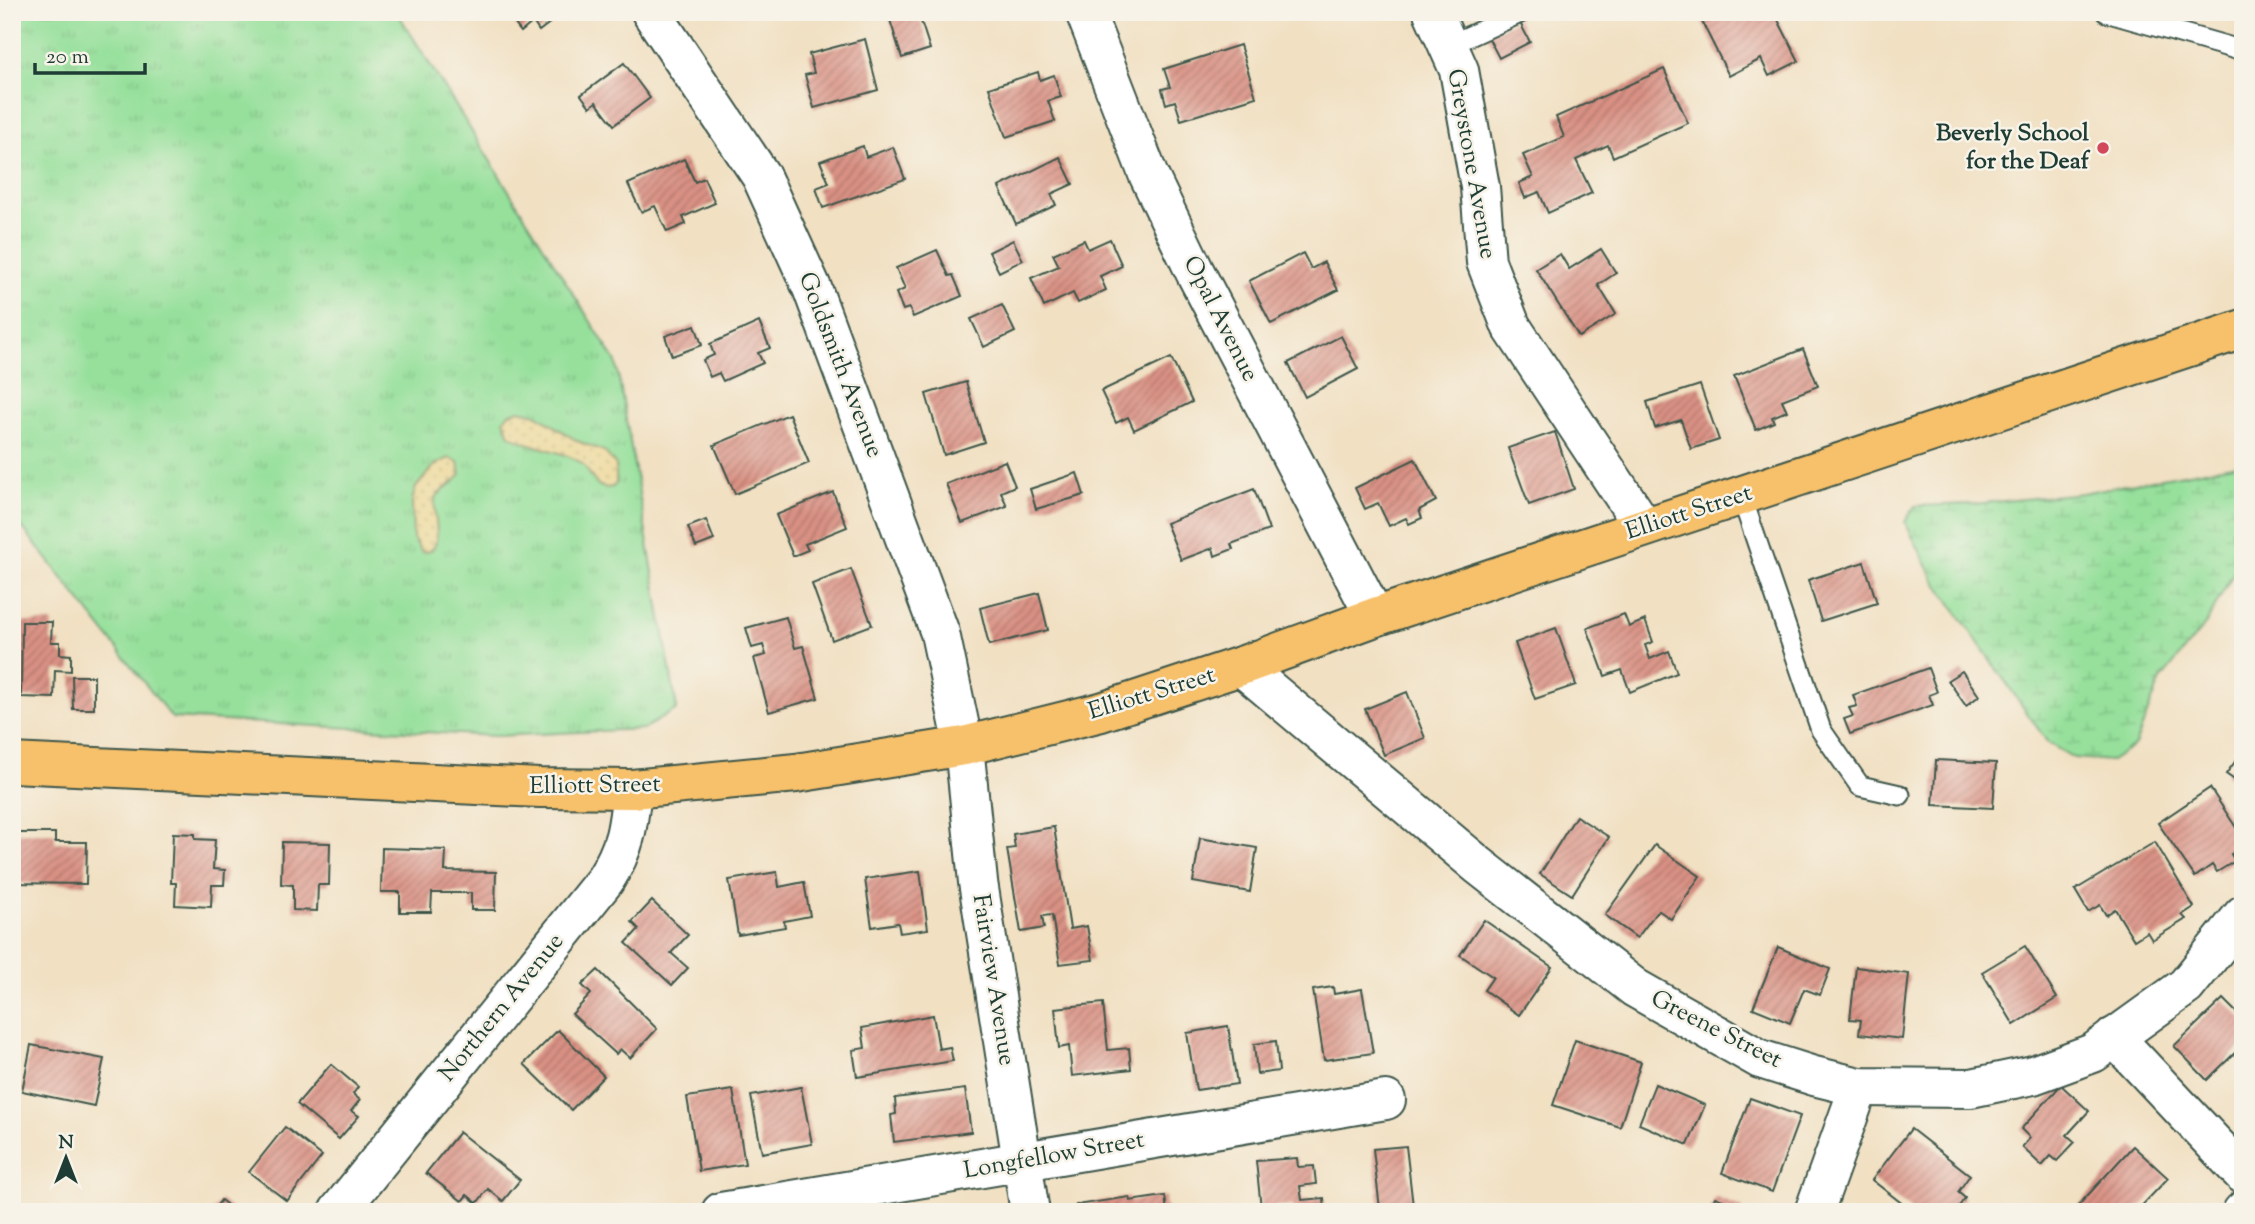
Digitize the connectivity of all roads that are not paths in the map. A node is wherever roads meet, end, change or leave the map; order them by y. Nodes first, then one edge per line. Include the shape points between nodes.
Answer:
1 (651, 12) edge
2 (1085, 12) edge
3 (1522, 12) edge
4 (2106, 12) edge
5 (1441, 29) edge
6 (2243, 51) edge
7 (2243, 329) edge
8 (1741, 495) junction
9 (1644, 527) junction
10 (1374, 617) junction
11 (1241, 666) junction
12 (964, 746) junction
13 (12, 762) edge
14 (632, 789) junction
15 (1900, 796) dead end
16 (2243, 915) edge
17 (2114, 1037) junction
18 (1859, 1087) junction
19 (1386, 1100) dead end
20 (1022, 1161) junction
21 (2243, 1174) edge
22 (338, 1212) edge
23 (721, 1212) edge
24 (1030, 1212) edge
25 (1814, 1212) edge

1 - 12 street, Goldsmith Avenue via 761,176 812,288 940,633
2 - 10 street, Opal Avenue via 1153,186
3 - 5 lane
4 - 6 lane
5 - 9 street, Greystone Avenue via 1460,70 1480,187 1486,262 1511,326
7 - 8 main road, Elliott Street
8 - 9 main road, Elliott Street
8 - 15 lane via 1821,730 1860,786
9 - 10 main road, Elliott Street
10 - 11 main road, Elliott Street
11 - 12 main road, Elliott Street via 1101,712
11 - 18 street, Greene Street via 1478,865 1635,988 1760,1059
12 - 14 main road, Elliott Street via 796,773
12 - 20 street, Fairview Avenue via 978,882
13 - 14 main road, Elliott Street
14 - 22 street, Northern Avenue via 620,857 605,880
16 - 17 street, Greene Street via 2186,986
17 - 18 street, Greene Street via 2092,1053 2033,1075 1971,1088
17 - 21 street
18 - 25 street
19 - 20 street, Longfellow Street
20 - 23 street, Longfellow Street
20 - 24 street, Fairview Avenue

